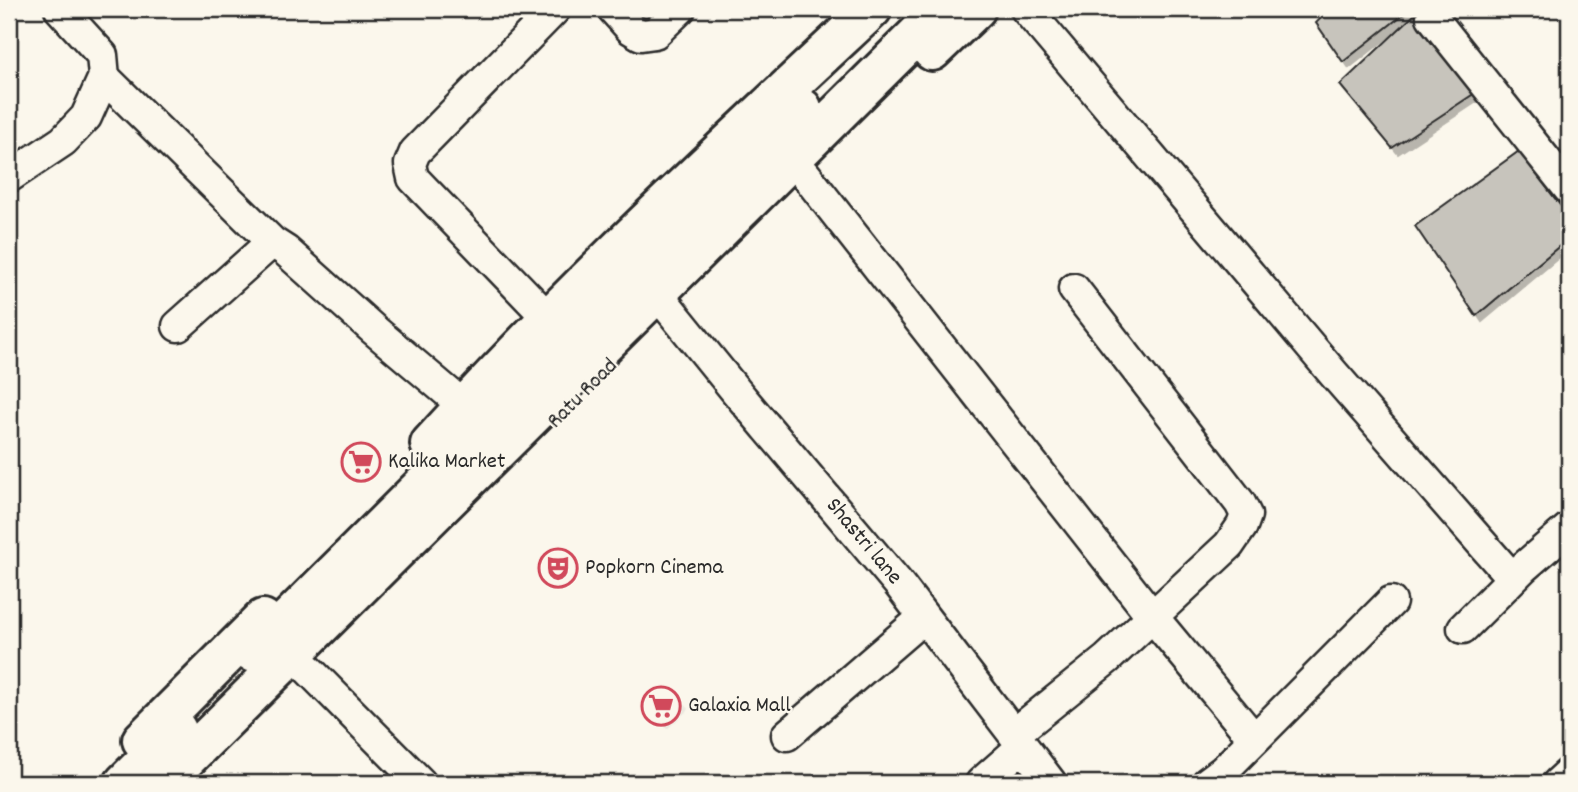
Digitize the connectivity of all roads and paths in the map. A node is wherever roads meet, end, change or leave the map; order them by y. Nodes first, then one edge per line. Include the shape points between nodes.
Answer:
1 (60, 9) edge
2 (555, 9) edge
3 (613, 9) edge
4 (680, 9) edge
5 (872, 9) edge
6 (903, 9) edge
7 (943, 9) edge
8 (976, 9) edge
9 (1026, 9) edge
10 (1432, 17) dead end
11 (104, 77) junction
12 (805, 174) junction
13 (9, 177) edge
14 (1569, 190) edge
15 (272, 242) junction
16 (1074, 289) dead end
17 (668, 307) junction
18 (548, 318) junction
19 (178, 326) dead end
20 (464, 406) junction
21 (1569, 528) edge
22 (1512, 578) junction
23 (1391, 602) dead end
24 (1152, 616) junction
25 (925, 617) junction
26 (1464, 628) dead end
27 (309, 670) junction
28 (787, 735) dead end
29 (1254, 739) junction
30 (1019, 740) junction
31 (1569, 773) edge
32 (99, 783) edge
33 (124, 783) edge
34 (162, 783) edge
35 (195, 783) edge
36 (421, 783) edge
37 (981, 783) edge
38 (1051, 783) edge
39 (1207, 783) edge
40 (1558, 783) edge

1 - 11 street via 102,55
2 - 18 street via 415,152 410,164 413,178
3 - 4 street via 641,35 655,33
5 - 18 main road
6 - 33 main road
7 - 34 main road
8 - 12 main road, Ratu Road
9 - 22 street
10 - 14 street
11 - 13 street via 86,117 71,133
11 - 15 street
12 - 17 main road, Ratu Road
12 - 24 street
15 - 19 street
15 - 20 street
16 - 24 street via 1246,516 1229,545
17 - 25 street, Shastri lane
17 - 27 main road, Ratu Road
18 - 20 main road
20 - 32 main road via 343,540
21 - 22 street
22 - 26 street
23 - 29 street
24 - 29 street
24 - 30 street
25 - 28 street
25 - 30 street, Shastri lane
27 - 35 main road, Ratu Road
27 - 36 street
29 - 39 street
30 - 37 street
30 - 38 street, Shastri lane
31 - 40 street

